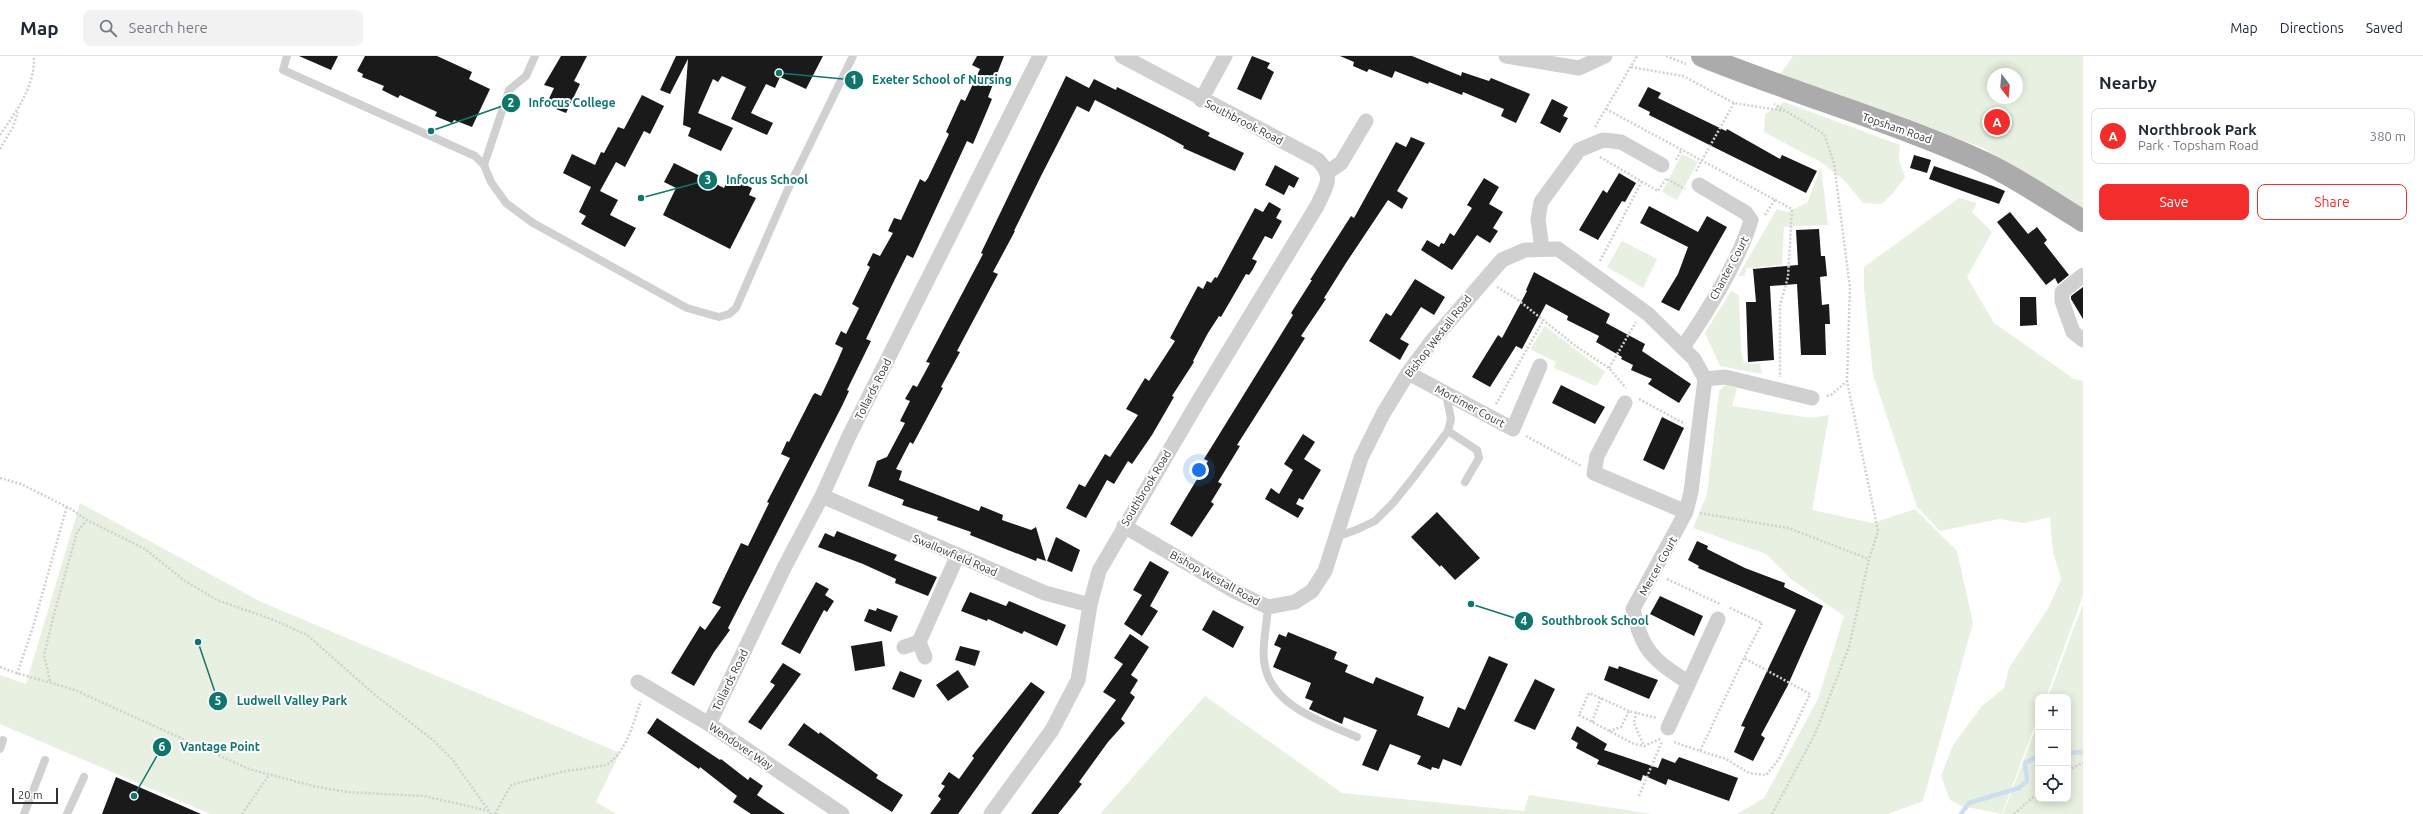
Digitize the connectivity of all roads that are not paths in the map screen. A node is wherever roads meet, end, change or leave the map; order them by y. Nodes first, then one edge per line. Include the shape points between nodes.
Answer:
1 (287, 56) edge
2 (535, 56) edge
3 (853, 56) edge
4 (1040, 56) edge
5 (1122, 56) edge
6 (1225, 56) edge
7 (1506, 56) edge
8 (1605, 56) edge
9 (1702, 56) edge
10 (1201, 100) junction
11 (1366, 121) dead end
12 (484, 165) junction
13 (1328, 172) junction
14 (1664, 172) road end
15 (1694, 182) road end
16 (2083, 221) edge
17 (1542, 249) junction
18 (2083, 275) edge
19 (2083, 340) edge
20 (1683, 347) junction
21 (1540, 366) dead end
22 (1408, 373) junction
23 (1705, 379) junction
24 (1446, 394) junction
25 (1629, 397) road end
26 (1812, 398) road end
27 (1448, 431) junction
28 (1465, 482) dead end
29 (822, 496) junction
30 (1684, 517) junction
31 (1124, 526) junction
32 (1336, 537) junction
33 (958, 557) junction
34 (1090, 605) junction
35 (1268, 606) junction
36 (1718, 619) dead end
37 (919, 642) junction
38 (904, 647) dead end
39 (925, 657) dead end
40 (1689, 682) junction
41 (642, 685) road end
42 (709, 724) junction
43 (1667, 730) road end
44 (1357, 737) dead end
45 (3, 740) dead end
46 (0, 749) edge
47 (45, 760) dead end
48 (84, 777) dead end
49 (24, 814) edge
50 (68, 814) edge
51 (842, 814) edge
52 (991, 814) edge

1 - 12 lane via 283,70 475,156
2 - 12 lane via 526,76 509,90
3 - 12 lane via 788,189 739,303 736,308 719,317 687,308 533,223 506,203 491,182
4 - 29 street, Tollards Road
5 - 10 street
6 - 10 street, Southbrook Road
7 - 8 street via 1579,68
9 - 16 main road, Topsham Road via 1767,83 1943,145 1985,163
10 - 13 street, Southbrook Road via 1318,160
11 - 13 street via 1341,163
13 - 31 street, Southbrook Road via 1327,186 1317,206
14 - 17 street via 1621,142 1603,140 1578,150 1540,202 1538,219
15 - 20 street, Chanter Court via 1746,213 1751,220 1746,237 1699,324
17 - 20 street, Bishop Westall Road via 1558,249 1643,311
17 - 22 street, Bishop Westall Road via 1511,255 1502,260
18 - 19 street via 2062,292 2062,301 2073,332
20 - 23 street, Bishop Westall Road via 1694,359
21 - 24 street, Mortimer Court via 1513,429
22 - 24 street, Mortimer Court
22 - 32 street, Bishop Westall Road via 1383,414 1361,458
23 - 26 street via 1725,377
23 - 30 street via 1691,492
24 - 27 lane via 1451,418
25 - 30 street via 1596,456 1594,473
27 - 28 lane via 1477,450 1478,458
27 - 32 lane via 1389,508 1375,521
29 - 33 street, Swallowfield Road
29 - 42 street, Tollards Road via 785,566
30 - 40 street, Mercer Court via 1633,609 1643,644 1668,669
31 - 34 street, Southbrook Road via 1099,570
31 - 35 street, Bishop Westall Road via 1236,592
32 - 35 street, Bishop Westall Road via 1325,571 1312,591 1295,602
33 - 34 street, Swallowfield Road via 1045,593
33 - 37 street
34 - 52 street, Southbrook Road via 1078,680 1052,730
35 - 44 lane via 1264,662 1269,678 1281,696 1301,712
36 - 40 street
37 - 38 street
37 - 39 street
40 - 43 street
41 - 42 street, Wendover Way
42 - 51 street, Wendover Way
45 - 46 lane
47 - 49 lane
48 - 50 lane

